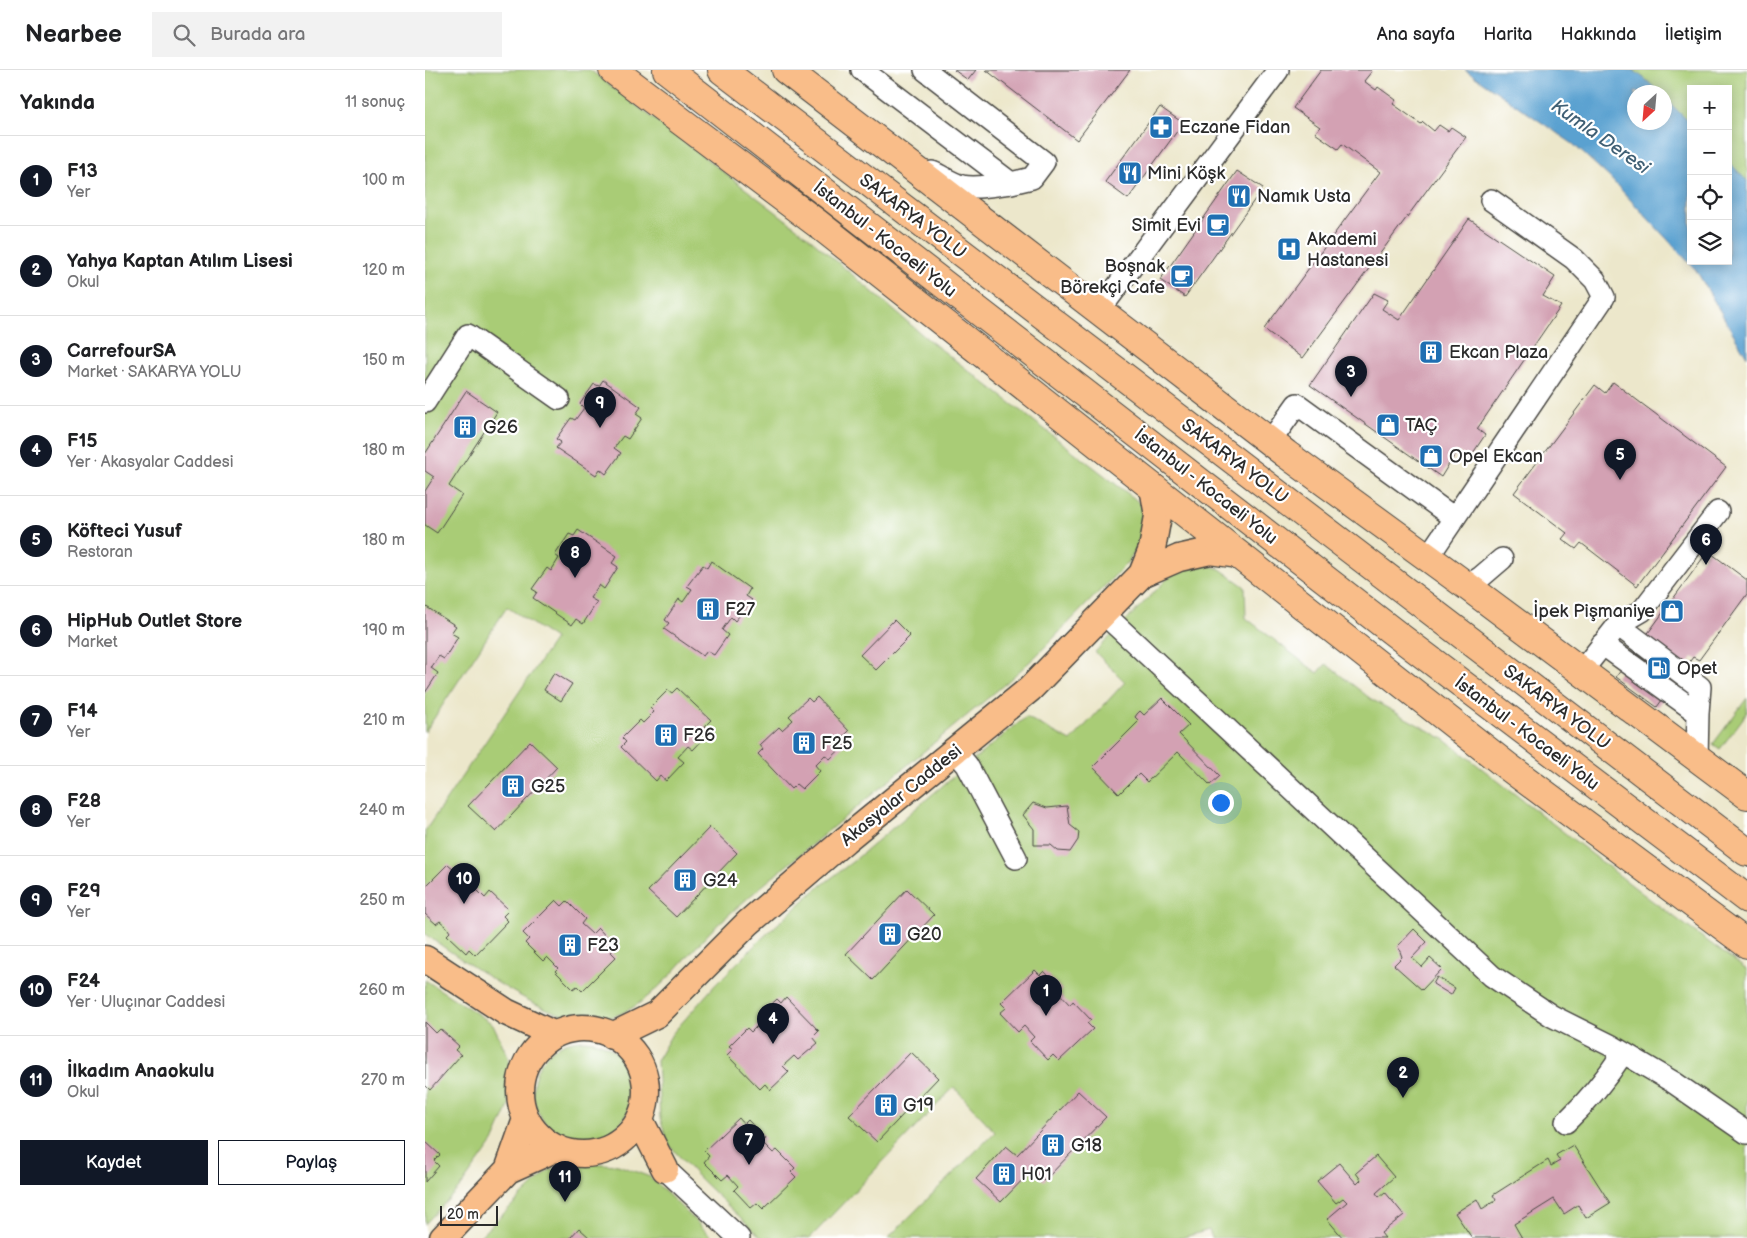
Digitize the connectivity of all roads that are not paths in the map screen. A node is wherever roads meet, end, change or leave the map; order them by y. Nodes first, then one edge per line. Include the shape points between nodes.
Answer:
1 (613, 70) edge
2 (667, 70) edge
3 (722, 70) edge
4 (786, 70) edge
5 (862, 70) edge
6 (925, 70) edge
7 (1278, 70) edge
8 (898, 156) junction
9 (1011, 183) junction
10 (1491, 200) dead end
11 (1099, 311) junction
12 (559, 400) dead end
13 (425, 402) edge
14 (1270, 442) junction
15 (1153, 488) junction
16 (1718, 512) dead end
17 (1454, 518) junction
18 (1239, 555) junction
19 (1428, 557) junction
20 (1502, 559) dead end
21 (1142, 574) junction
22 (1467, 586) junction
23 (1104, 614) junction
24 (1618, 625) junction
25 (1396, 634) junction
26 (1602, 644) junction
27 (1581, 672) junction
28 (1698, 713) junction
29 (955, 751) junction
30 (1697, 758) junction
31 (1743, 786) edge
32 (1747, 852) edge
33 (1016, 858) dead end
34 (1747, 899) edge
35 (1706, 913) junction
36 (1747, 944) edge
37 (425, 958) edge
38 (506, 1012) junction
39 (657, 1014) junction
40 (553, 1034) junction
41 (612, 1036) junction
42 (1623, 1053) junction
43 (528, 1056) junction
44 (641, 1062) junction
45 (526, 1119) junction
46 (640, 1120) junction
47 (1566, 1122) dead end
48 (1747, 1134) edge
49 (617, 1145) junction
50 (557, 1148) junction
51 (665, 1169) junction
52 (508, 1170) junction
53 (443, 1238) edge
54 (739, 1238) edge

1 - 15 highway via 818,224
2 - 25 highway, İstanbul - Kocaeli Yolu
3 - 32 highway, SAKARYA YOLU
4 - 8 highway
5 - 9 street
6 - 9 street via 1044,162 1032,178
7 - 11 street
8 - 9 street via 963,186
8 - 11 highway
10 - 17 street via 1574,259 1595,280 1605,297
11 - 14 highway
12 - 13 street via 468,335
14 - 17 street via 1297,404
14 - 19 highway
15 - 18 highway
15 - 21 main road via 1158,516 1152,549
16 - 24 street via 1642,611
17 - 19 street
18 - 21 main road via 1210,551 1179,558
18 - 35 highway via 1507,766
19 - 22 highway
20 - 22 street
21 - 23 main road, Akasyalar Caddesi
22 - 27 highway
23 - 29 main road, Akasyalar Caddesi via 1031,689
23 - 42 street via 1492,976 1552,1016
24 - 26 street
24 - 28 street via 1700,687
25 - 34 highway, İstanbul - Kocaeli Yolu
25 - 35 highway
26 - 27 street
26 - 28 street
27 - 30 highway
28 - 30 street
29 - 33 street via 967,765
29 - 39 main road, Akasyalar Caddesi via 748,923
30 - 31 highway
35 - 36 highway
37 - 38 main road
38 - 40 main road
38 - 43 main road
39 - 41 main road
39 - 44 main road
40 - 41 main road via 567,1028 591,1029
40 - 43 main road
41 - 44 main road via 627,1046
42 - 47 street via 1605,1080
42 - 48 street via 1673,1082
43 - 45 main road via 519,1086
44 - 46 main road via 646,1094
45 - 50 main road via 538,1136
45 - 52 main road
46 - 49 main road
46 - 51 main road
49 - 50 main road via 576,1154
49 - 51 main road
50 - 52 main road
51 - 54 street
52 - 53 main road

